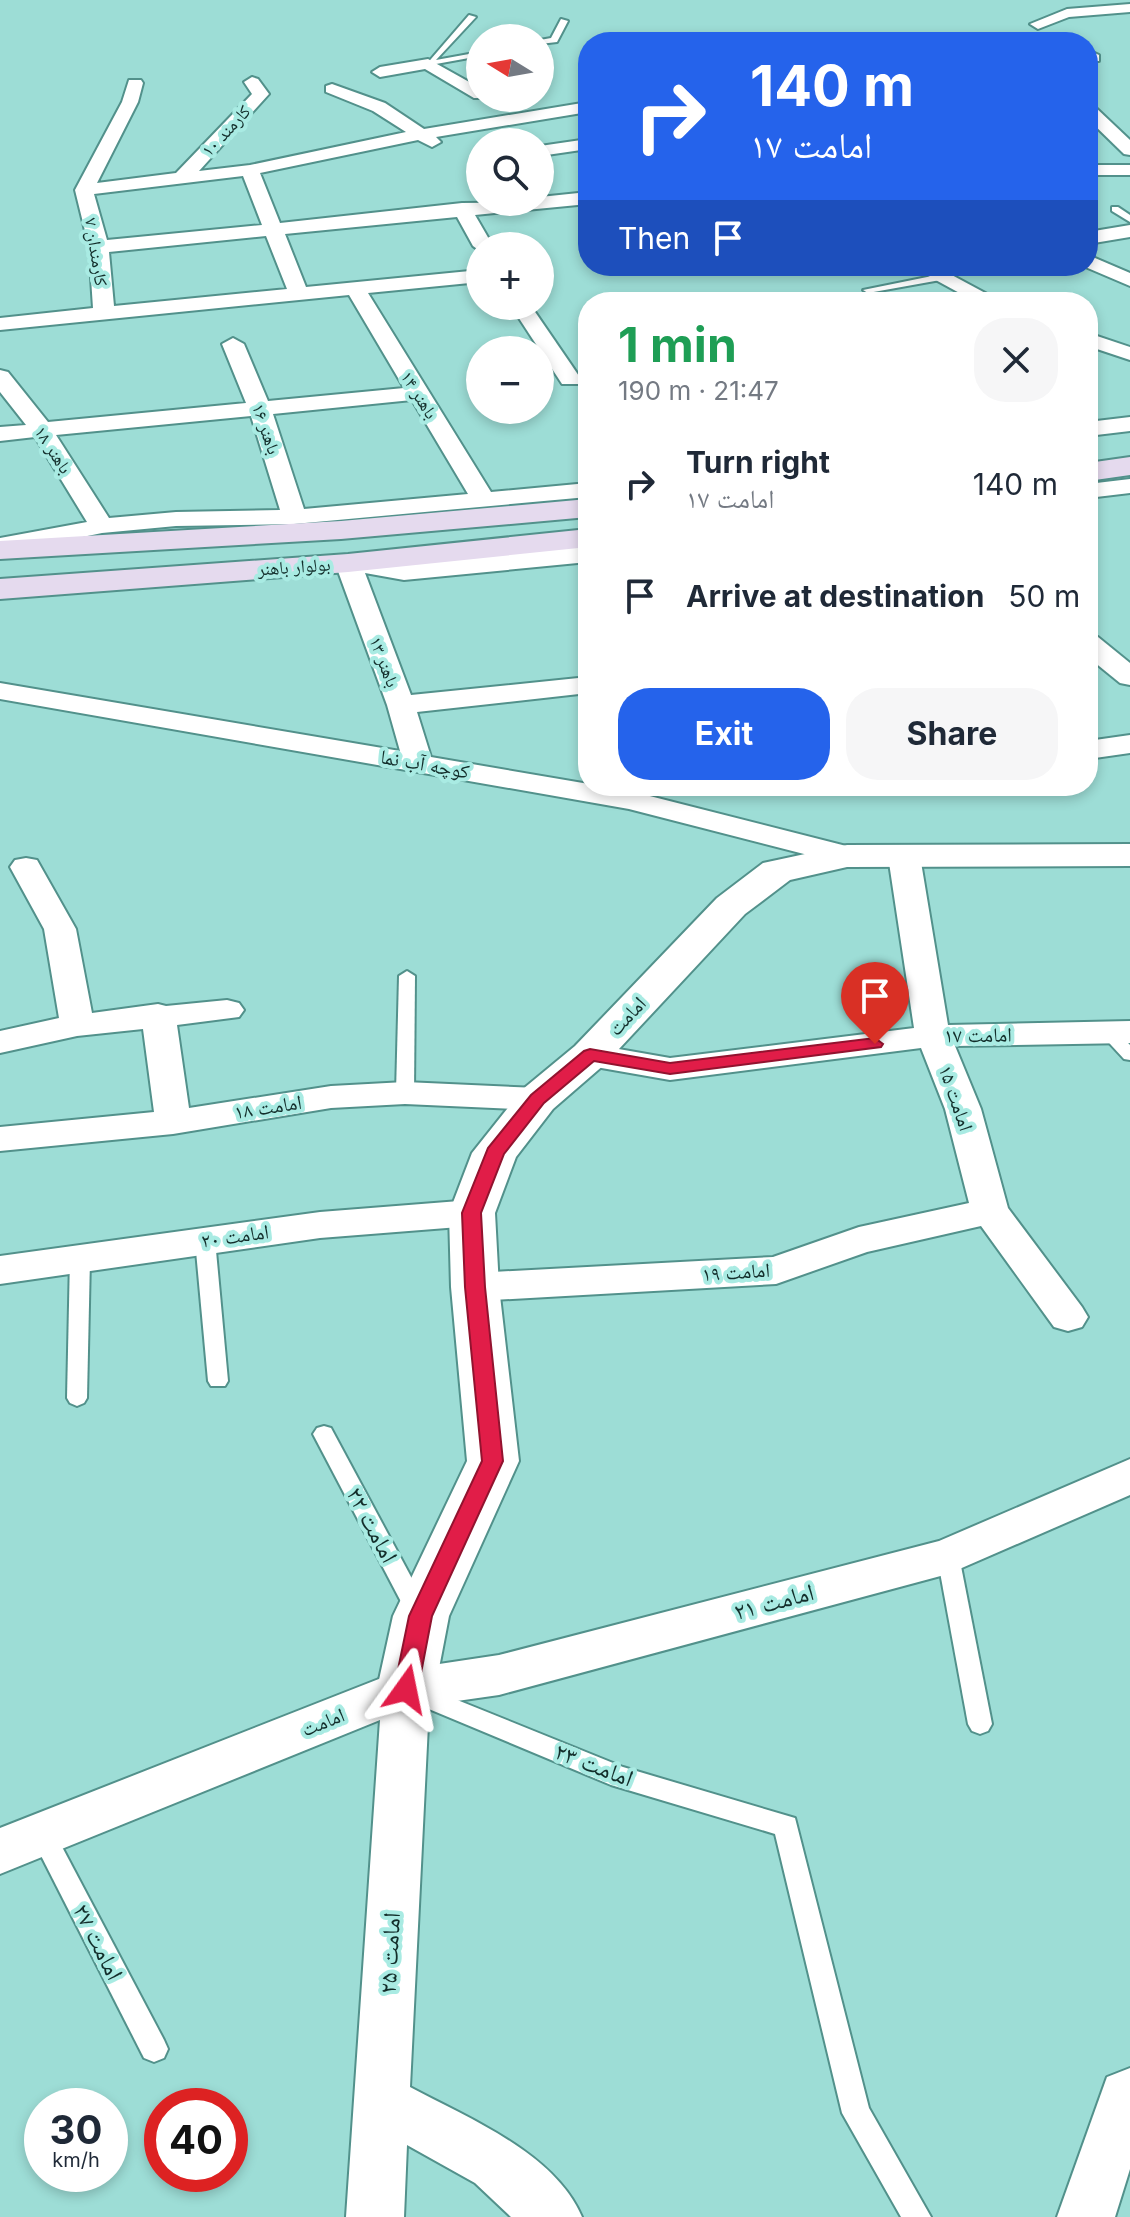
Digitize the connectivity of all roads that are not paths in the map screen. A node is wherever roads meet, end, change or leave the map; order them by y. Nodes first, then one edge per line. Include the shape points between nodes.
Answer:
1 (1130, 8) edge
2 (472, 17) dead end
3 (564, 21) dead end
4 (1051, 32) edge
5 (554, 40) edge
6 (466, 57) edge
7 (428, 64) junction
8 (380, 72) dead end
9 (252, 82) dead end
10 (135, 83) dead end
11 (466, 87) edge
12 (332, 89) dead end
13 (578, 111) edge
14 (501, 112) edge
15 (1098, 120) edge
16 (521, 128) edge
17 (529, 128) edge
18 (466, 133) edge
19 (418, 135) junction
20 (578, 145) edge
21 (452, 147) dead end
22 (554, 149) edge
23 (1130, 150) edge
24 (578, 156) edge
25 (554, 159) edge
26 (250, 170) junction
27 (1098, 170) edge
28 (1130, 170) edge
29 (180, 180) junction
30 (84, 190) junction
31 (578, 199) edge
32 (462, 209) junction
33 (1115, 209) dead end
34 (1130, 219) edge
35 (272, 229) junction
36 (1130, 231) edge
37 (475, 232) edge
38 (1098, 236) edge
39 (99, 247) junction
40 (1098, 266) edge
41 (466, 277) edge
42 (942, 277) joint
43 (1130, 280) edge
44 (355, 289) junction
45 (868, 290) dead end
46 (972, 292) edge
47 (299, 294) junction
48 (104, 314) junction
49 (530, 320) edge
50 (0, 324) edge
51 (1116, 329) dead end
52 (1098, 335) edge
53 (1098, 342) edge
54 (233, 344) dead end
55 (1130, 354) edge
56 (0, 377) edge
57 (570, 379) dead end
58 (417, 393) junction
59 (260, 409) junction
60 (1130, 424) edge
61 (41, 429) junction
62 (0, 434) edge
63 (1108, 444) edge
64 (1130, 466) edge
65 (1098, 482) edge
66 (1098, 484) edge
67 (1130, 486) edge
68 (1098, 487) edge
69 (578, 491) edge
70 (485, 501) junction
71 (578, 509) edge
72 (1130, 509) edge
73 (294, 517) junction
74 (102, 526) junction
75 (578, 539) edge
76 (0, 548) edge
77 (578, 555) edge
78 (348, 563) junction
79 (0, 589) edge
80 (1098, 651) edge
81 (1130, 677) edge
82 (578, 686) edge
83 (0, 691) edge
84 (401, 705) junction
85 (1130, 744) edge
86 (1098, 749) edge
87 (418, 762) junction
88 (578, 791) edge
89 (608, 796) edge
90 (1130, 855) edge
91 (847, 856) junction
92 (904, 856) junction
93 (26, 867) dead end
94 (407, 976) dead end
95 (227, 1010) dead end
96 (158, 1014) junction
97 (77, 1025) junction
98 (933, 1036) junction
99 (1123, 1040) edge
100 (0, 1042) edge
101 (590, 1055) junction
102 (405, 1093) junction
103 (538, 1099) junction
104 (173, 1122) junction
105 (0, 1139) edge
106 (990, 1211) junction
107 (472, 1213) junction
108 (205, 1240) junction
109 (80, 1258) junction
110 (0, 1270) edge
111 (475, 1287) junction
112 (1068, 1317) dead end
113 (218, 1381) dead end
114 (77, 1398) dead end
115 (324, 1434) dead end
116 (1130, 1476) edge
117 (948, 1556) junction
118 (421, 1616) junction
119 (406, 1689) junction
120 (980, 1724) dead end
121 (21, 1843) edge
122 (154, 2049) dead end
123 (1130, 2095) edge
124 (381, 2101) junction
125 (375, 2217) edge
126 (553, 2217) edge
127 (917, 2217) edge
128 (1086, 2217) edge

1 - 4 street via 1067,13 1038,24
2 - 7 lane
3 - 5 lane
6 - 7 lane
7 - 8 street
7 - 11 street
9 - 29 street, کارمند ۱۰ via 261,94
10 - 30 street
12 - 19 street via 379,107
13 - 17 street
14 - 16 street
15 - 23 street
18 - 19 street
19 - 21 street
19 - 26 street
20 - 22 street
24 - 25 street
26 - 29 street
26 - 35 street
27 - 28 street
29 - 30 street
30 - 39 street, کارمندان ۷
31 - 32 street
32 - 35 street
32 - 37 street
33 - 34 lane
35 - 39 street
35 - 47 street
36 - 38 street
39 - 48 street, کارمندان ۷
40 - 43 street
41 - 44 street
42 - 45 lane
42 - 46 street
44 - 47 street
44 - 58 street, باهنر ۱۴
47 - 48 street
48 - 50 street
49 - 57 street
51 - 52 street
53 - 55 street
54 - 59 street, باهنر ۱۶
56 - 61 street, باهنر ۱۸
58 - 59 street
58 - 70 street, باهنر ۱۴
59 - 61 street
59 - 73 street, باهنر ۱۶
60 - 63 street
61 - 62 street
61 - 74 street, باهنر ۱۸
64 - 65 main road
66 - 67 street
68 - 72 street
69 - 70 street
70 - 73 street
71 - 76 main road, بولوار باهنر via 341,530
73 - 74 street
74 - 76 street
75 - 78 main road, بولوار باهنر
77 - 78 street via 404,572
78 - 79 main road, بولوار باهنر
78 - 84 street, باهنر ۱۳
80 - 81 street
82 - 84 street
83 - 87 street, کوچه آب نما
84 - 87 street, باهنر ۱۳
85 - 86 street
87 - 88 street, کوچه آب نما
89 - 91 street, کوچه آب نما
90 - 92 street, امامت
91 - 92 street, امامت
91 - 101 street, امامت via 777,871 731,906
92 - 98 street, امامت ۱۵
93 - 97 street via 60,929
94 - 102 lane
95 - 96 street
96 - 97 street
96 - 104 street
97 - 100 street
98 - 99 street, امامت ۱۷
98 - 101 street, امامت ۱۷ via 670,1069
98 - 106 street, امامت ۱۵ via 963,1109
101 - 103 street, امامت
102 - 103 street, امامت ۱۸
102 - 104 street, امامت ۱۸ via 331,1097
103 - 107 street, امامت via 495,1153
104 - 105 street, امامت ۱۸
106 - 111 street, امامت ۱۹ via 859,1240 776,1270
106 - 112 street, امامت ۱۵
107 - 108 street, امامت ۲۰
107 - 111 street, امامت
108 - 109 street, امامت ۲۰
108 - 113 lane
109 - 110 street, امامت ۲۰
109 - 114 lane
111 - 118 street, امامت via 493,1461
115 - 118 lane, امامت ۲۲
116 - 117 street, امامت ۲۱
117 - 119 street, امامت ۲۱ via 499,1675
117 - 120 lane
118 - 119 street, امامت
119 - 121 street, امامت
119 - 124 street, امامت ۲۵
119 - 127 lane, امامت ۲۳ via 620,1777 786,1826 856,2113
121 - 122 lane, امامت ۲۷
123 - 128 street
124 - 125 street, امامت ۲۵
124 - 126 street via 495,2163

